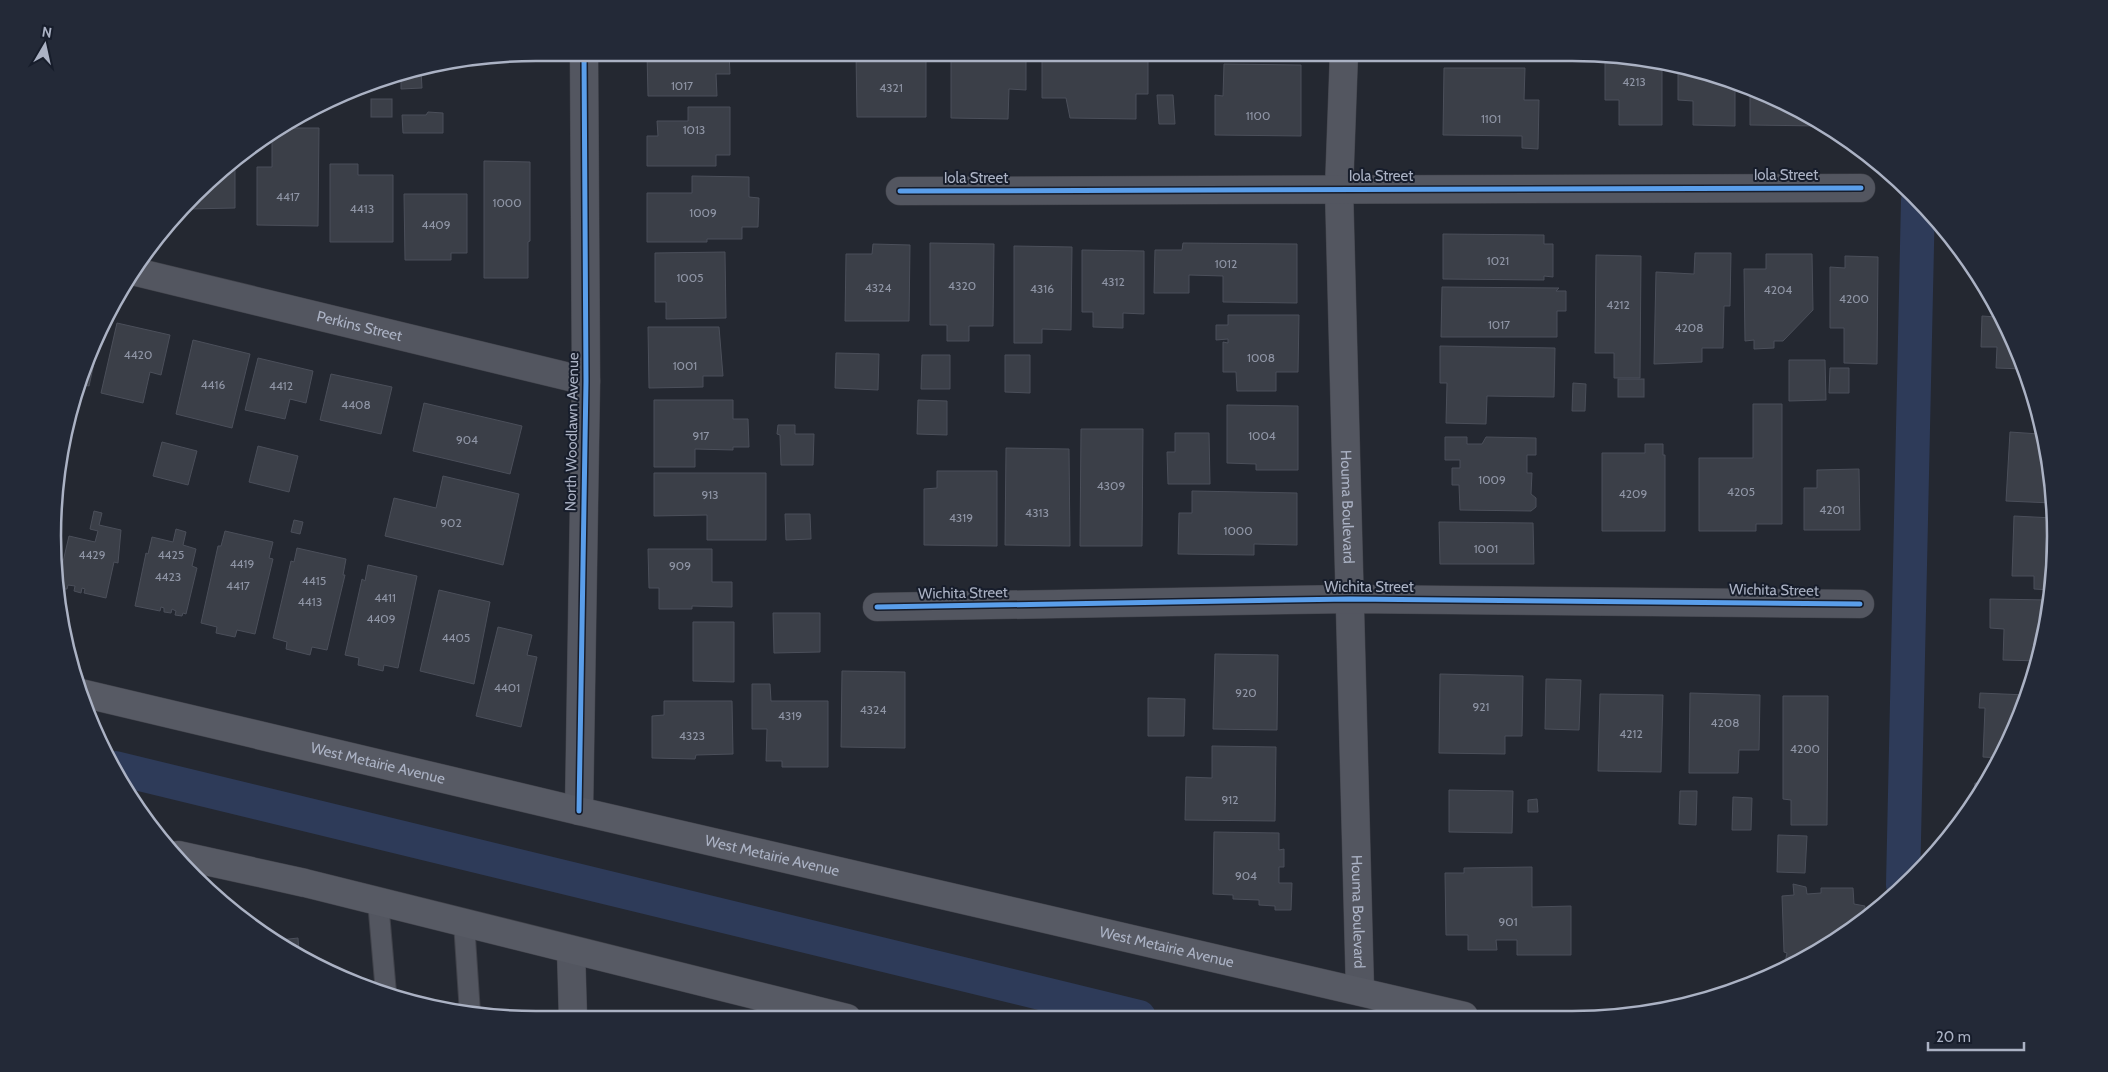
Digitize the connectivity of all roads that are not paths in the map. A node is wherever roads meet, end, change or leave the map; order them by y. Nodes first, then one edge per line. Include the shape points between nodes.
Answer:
1 (584, 61) edge
2 (1344, 61) edge
3 (1862, 188) dead end
4 (1339, 189) junction
5 (900, 191) dead end
6 (140, 273) edge
7 (586, 381) junction
8 (1350, 599) junction
9 (1860, 604) dead end
10 (877, 607) dead end
11 (88, 695) edge
12 (579, 811) junction
13 (186, 857) edge
14 (378, 901) junction
15 (464, 923) junction
16 (571, 950) junction
17 (385, 987) edge
18 (1360, 991) junction
19 (470, 1006) edge
20 (573, 1011) edge
21 (819, 1011) edge
22 (1443, 1011) edge

1 - 7 street, North Woodlawn Avenue
2 - 4 street, Houma Boulevard
3 - 4 street, Iola Street
4 - 5 street, Iola Street
4 - 8 street, Houma Boulevard
6 - 7 street, Perkins Street
7 - 12 street, North Woodlawn Avenue
8 - 9 street, Wichita Street
8 - 10 street, Wichita Street
8 - 18 street, Houma Boulevard
11 - 12 main road, West Metairie Avenue
12 - 18 main road, West Metairie Avenue
13 - 14 main road
14 - 15 main road
14 - 17 lane
15 - 16 main road
15 - 19 lane
16 - 20 street
16 - 21 main road
18 - 22 main road, West Metairie Avenue

